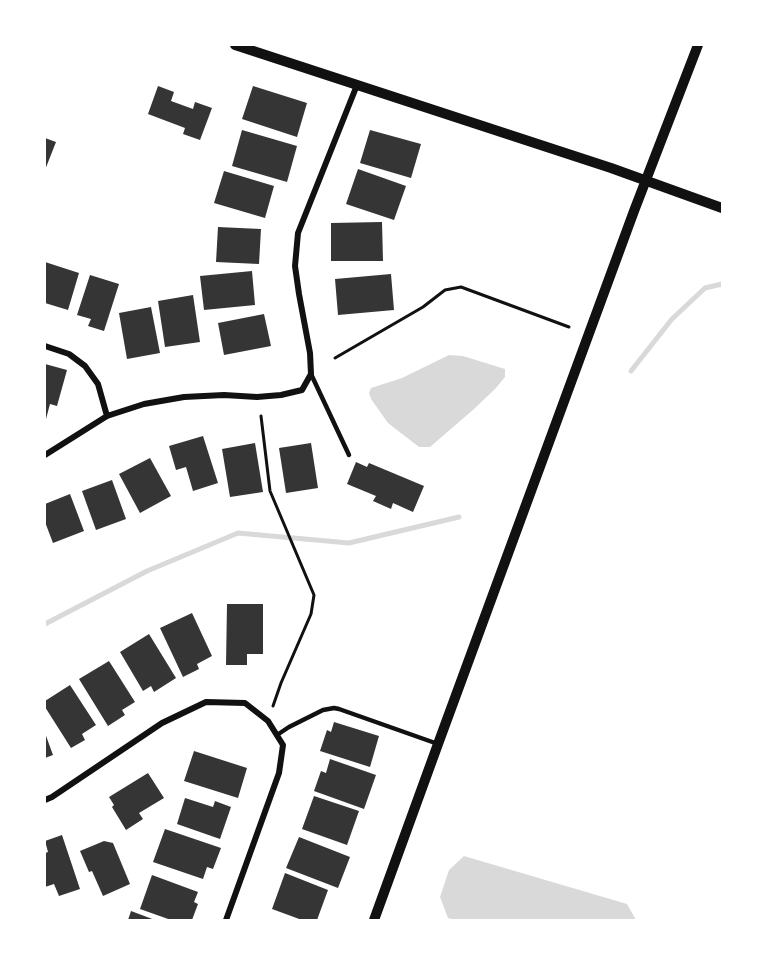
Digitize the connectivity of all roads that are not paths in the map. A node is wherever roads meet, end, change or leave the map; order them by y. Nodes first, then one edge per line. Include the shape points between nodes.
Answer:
1 (235, 45) edge
2 (698, 45) edge
3 (357, 84) junction
4 (646, 180) junction
5 (722, 208) edge
6 (45, 346) edge
7 (311, 374) junction
8 (107, 416) junction
9 (45, 455) edge
10 (349, 455) dead end
11 (277, 735) junction
12 (438, 744) junction
13 (45, 800) edge
14 (226, 920) edge
15 (374, 920) edge

1 - 3 street
2 - 4 street
3 - 4 street
3 - 7 street via 298,233 295,266
4 - 5 street
4 - 12 street
6 - 8 street via 69,354 85,366 98,384
7 - 8 street via 302,390 281,395 184,397
7 - 10 lane
8 - 9 street
11 - 12 lane via 323,710 339,708
11 - 13 street via 245,703 206,702 162,723
11 - 14 street via 283,745 279,773
12 - 15 street

